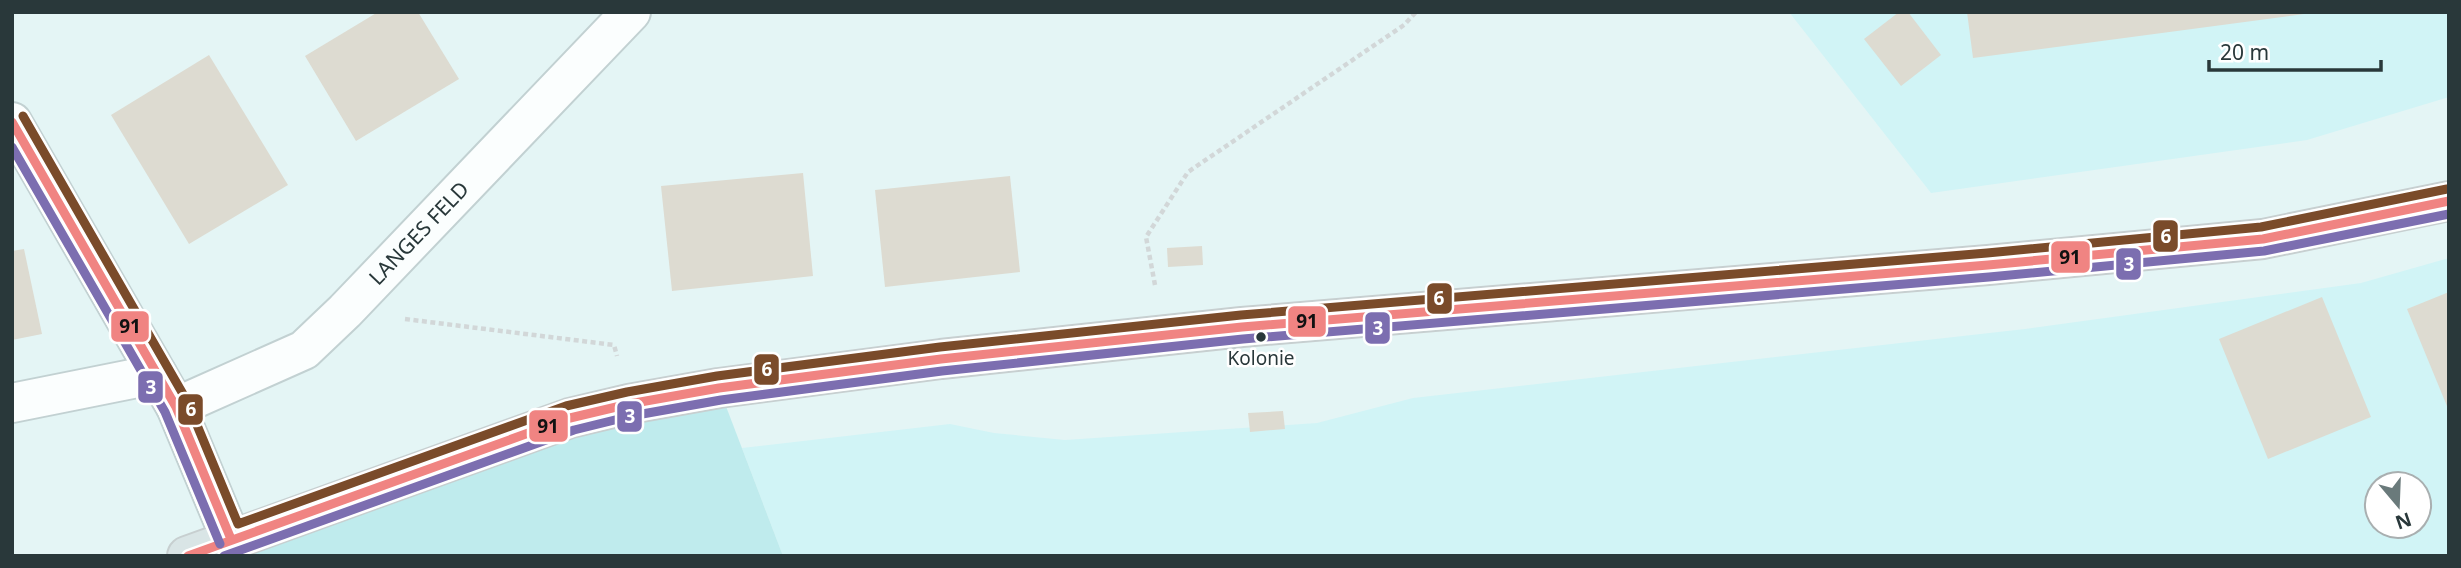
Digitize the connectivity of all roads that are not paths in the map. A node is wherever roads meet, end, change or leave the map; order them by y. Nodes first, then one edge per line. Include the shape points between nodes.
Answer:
1 (631, 12) edge
2 (12, 122) edge
3 (2449, 201) edge
4 (158, 374) junction
5 (12, 403) edge
6 (176, 407) junction
7 (231, 538) junction
8 (187, 556) edge

1 - 6 street, LANGES FELD via 304,351
2 - 4 street
3 - 7 main road via 2263,239 1254,326 719,388 570,418
4 - 5 street
4 - 6 street
6 - 7 street
7 - 8 main road

